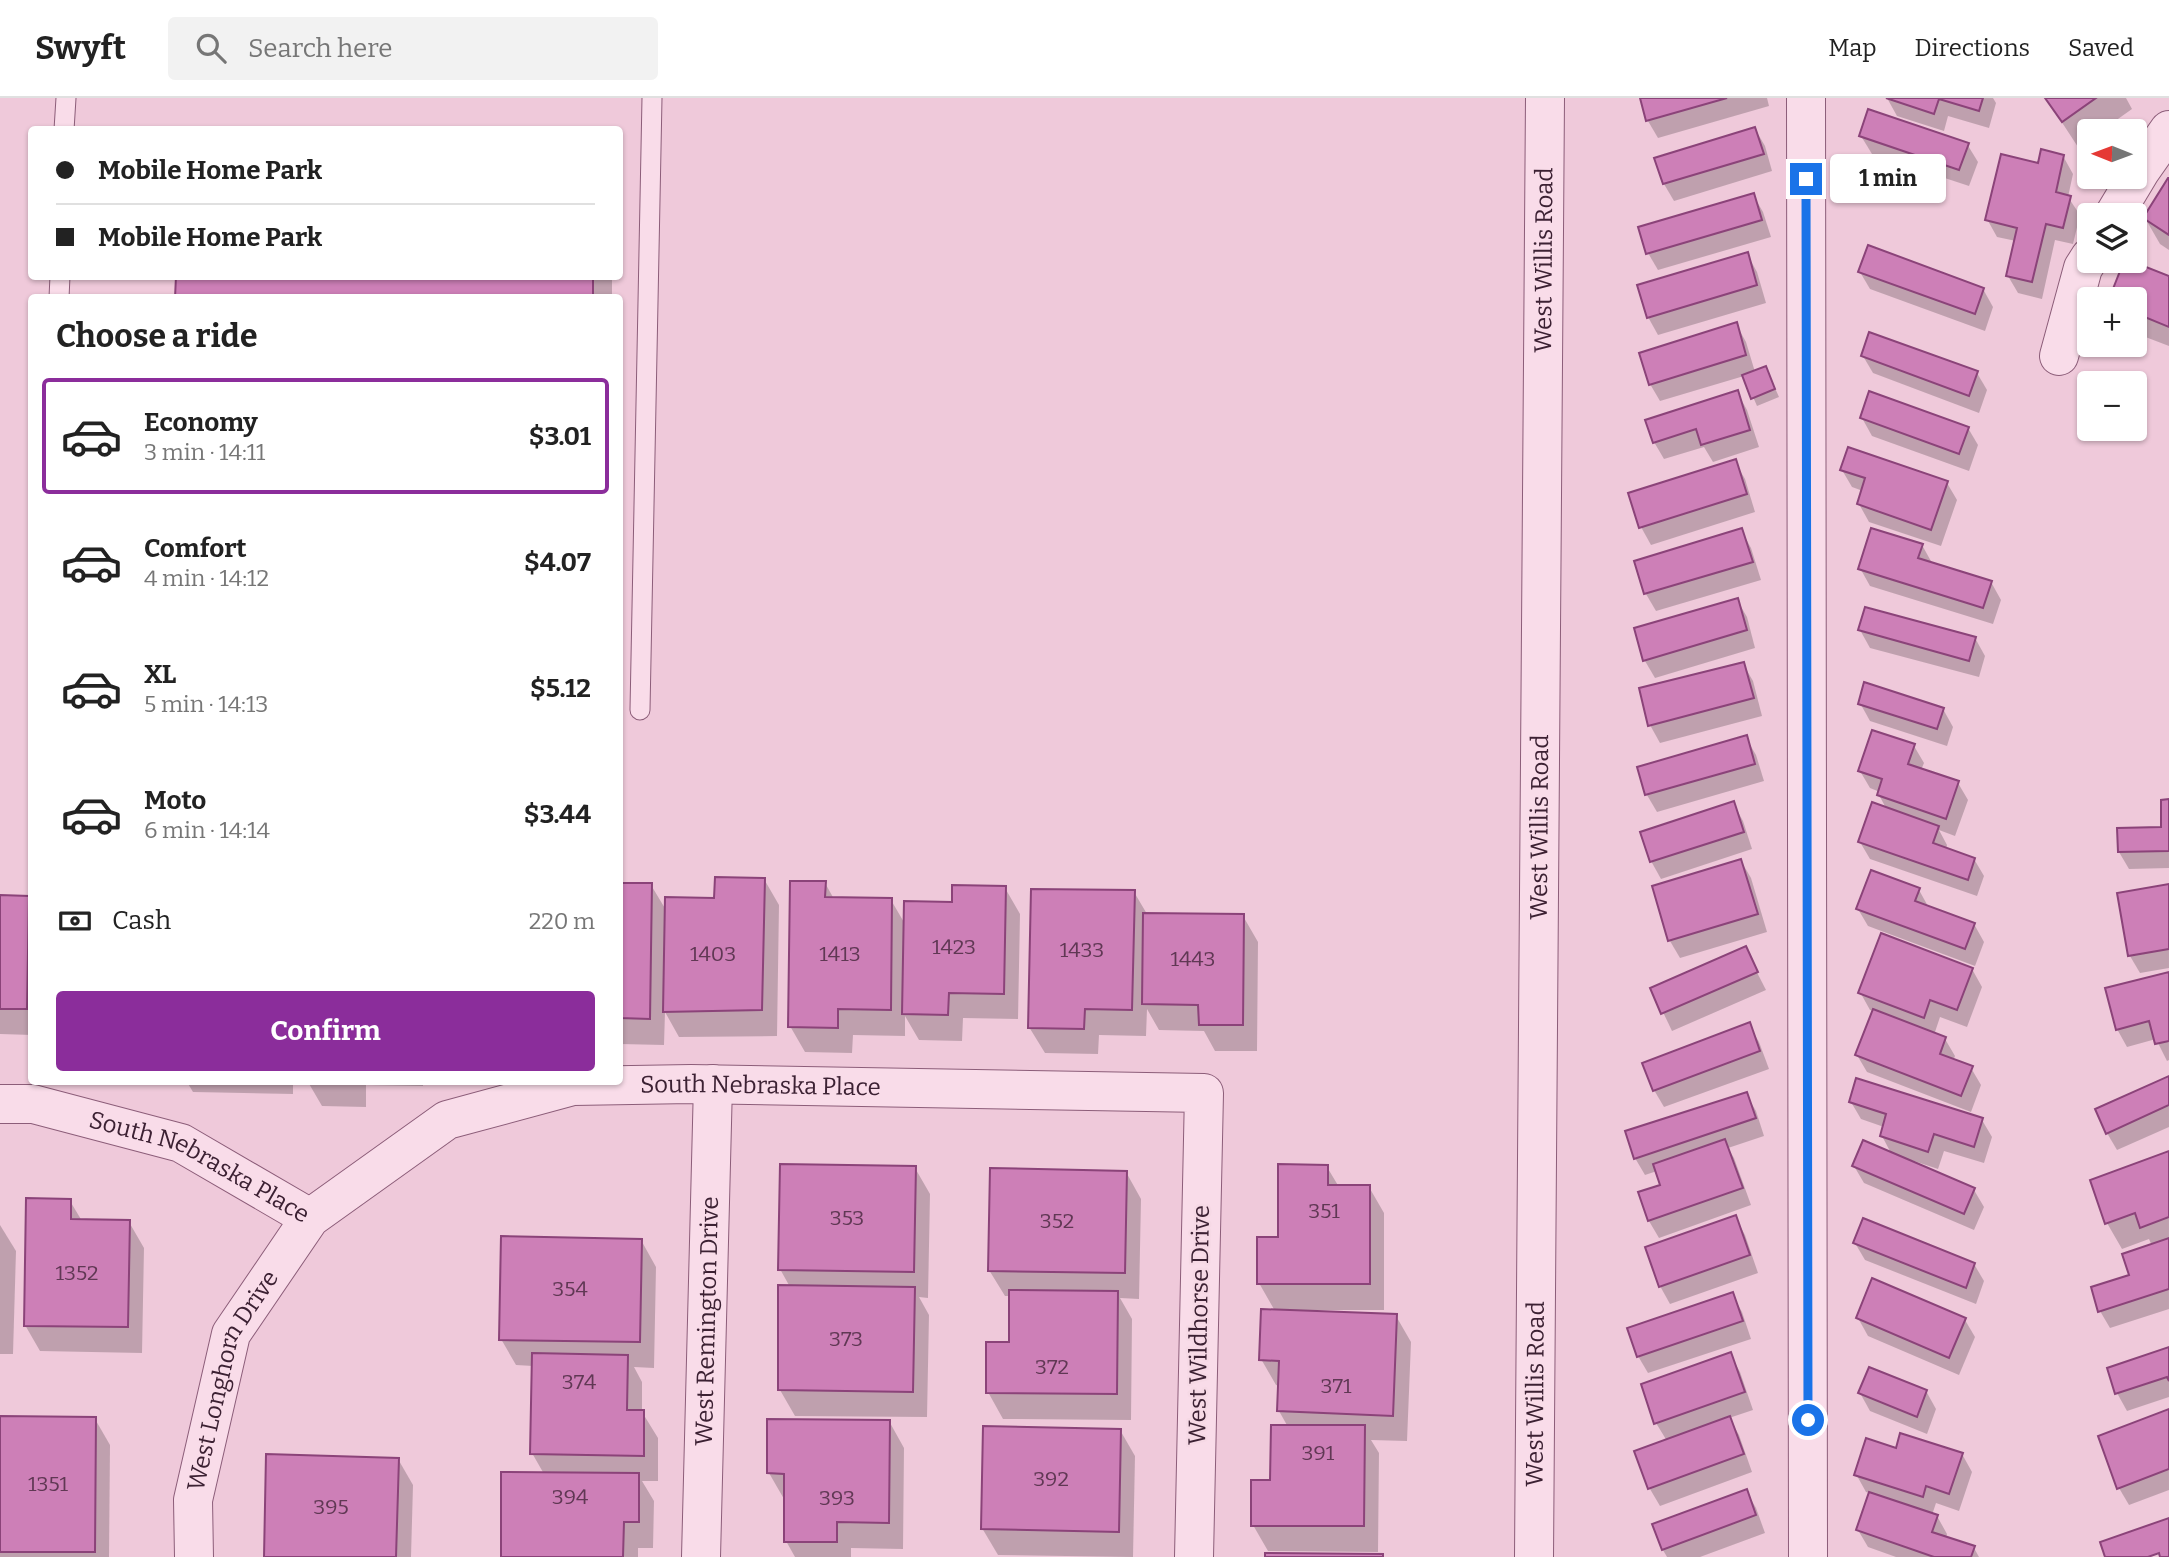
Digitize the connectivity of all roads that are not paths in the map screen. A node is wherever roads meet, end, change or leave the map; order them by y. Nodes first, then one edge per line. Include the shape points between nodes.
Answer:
1 (66, 98) edge
2 (652, 98) edge
3 (1545, 98) edge
4 (1806, 98) edge
5 (64, 126) edge
6 (2169, 130) edge
7 (2121, 203) edge
8 (2082, 273) edge
9 (2059, 356) dead end
10 (640, 710) dead end
11 (713, 1084) junction
12 (1204, 1093) joint
13 (0, 1104) edge
14 (310, 1218) junction
15 (194, 1557) edge
16 (701, 1557) edge
17 (1194, 1557) edge
18 (1534, 1557) edge
19 (1808, 1557) edge

1 - 5 lane
2 - 10 lane
3 - 18 street, West Willis Road
4 - 19 street
6 - 7 street
8 - 9 street
11 - 12 street, South Nebraska Place
11 - 14 street, South Nebraska Place via 573,1086 447,1120
11 - 16 street, West Remington Drive
12 - 17 street, West Wildhorse Drive
13 - 14 street, South Nebraska Place via 33,1104 181,1143
14 - 15 street, West Longhorn Drive via 231,1334 192,1500

